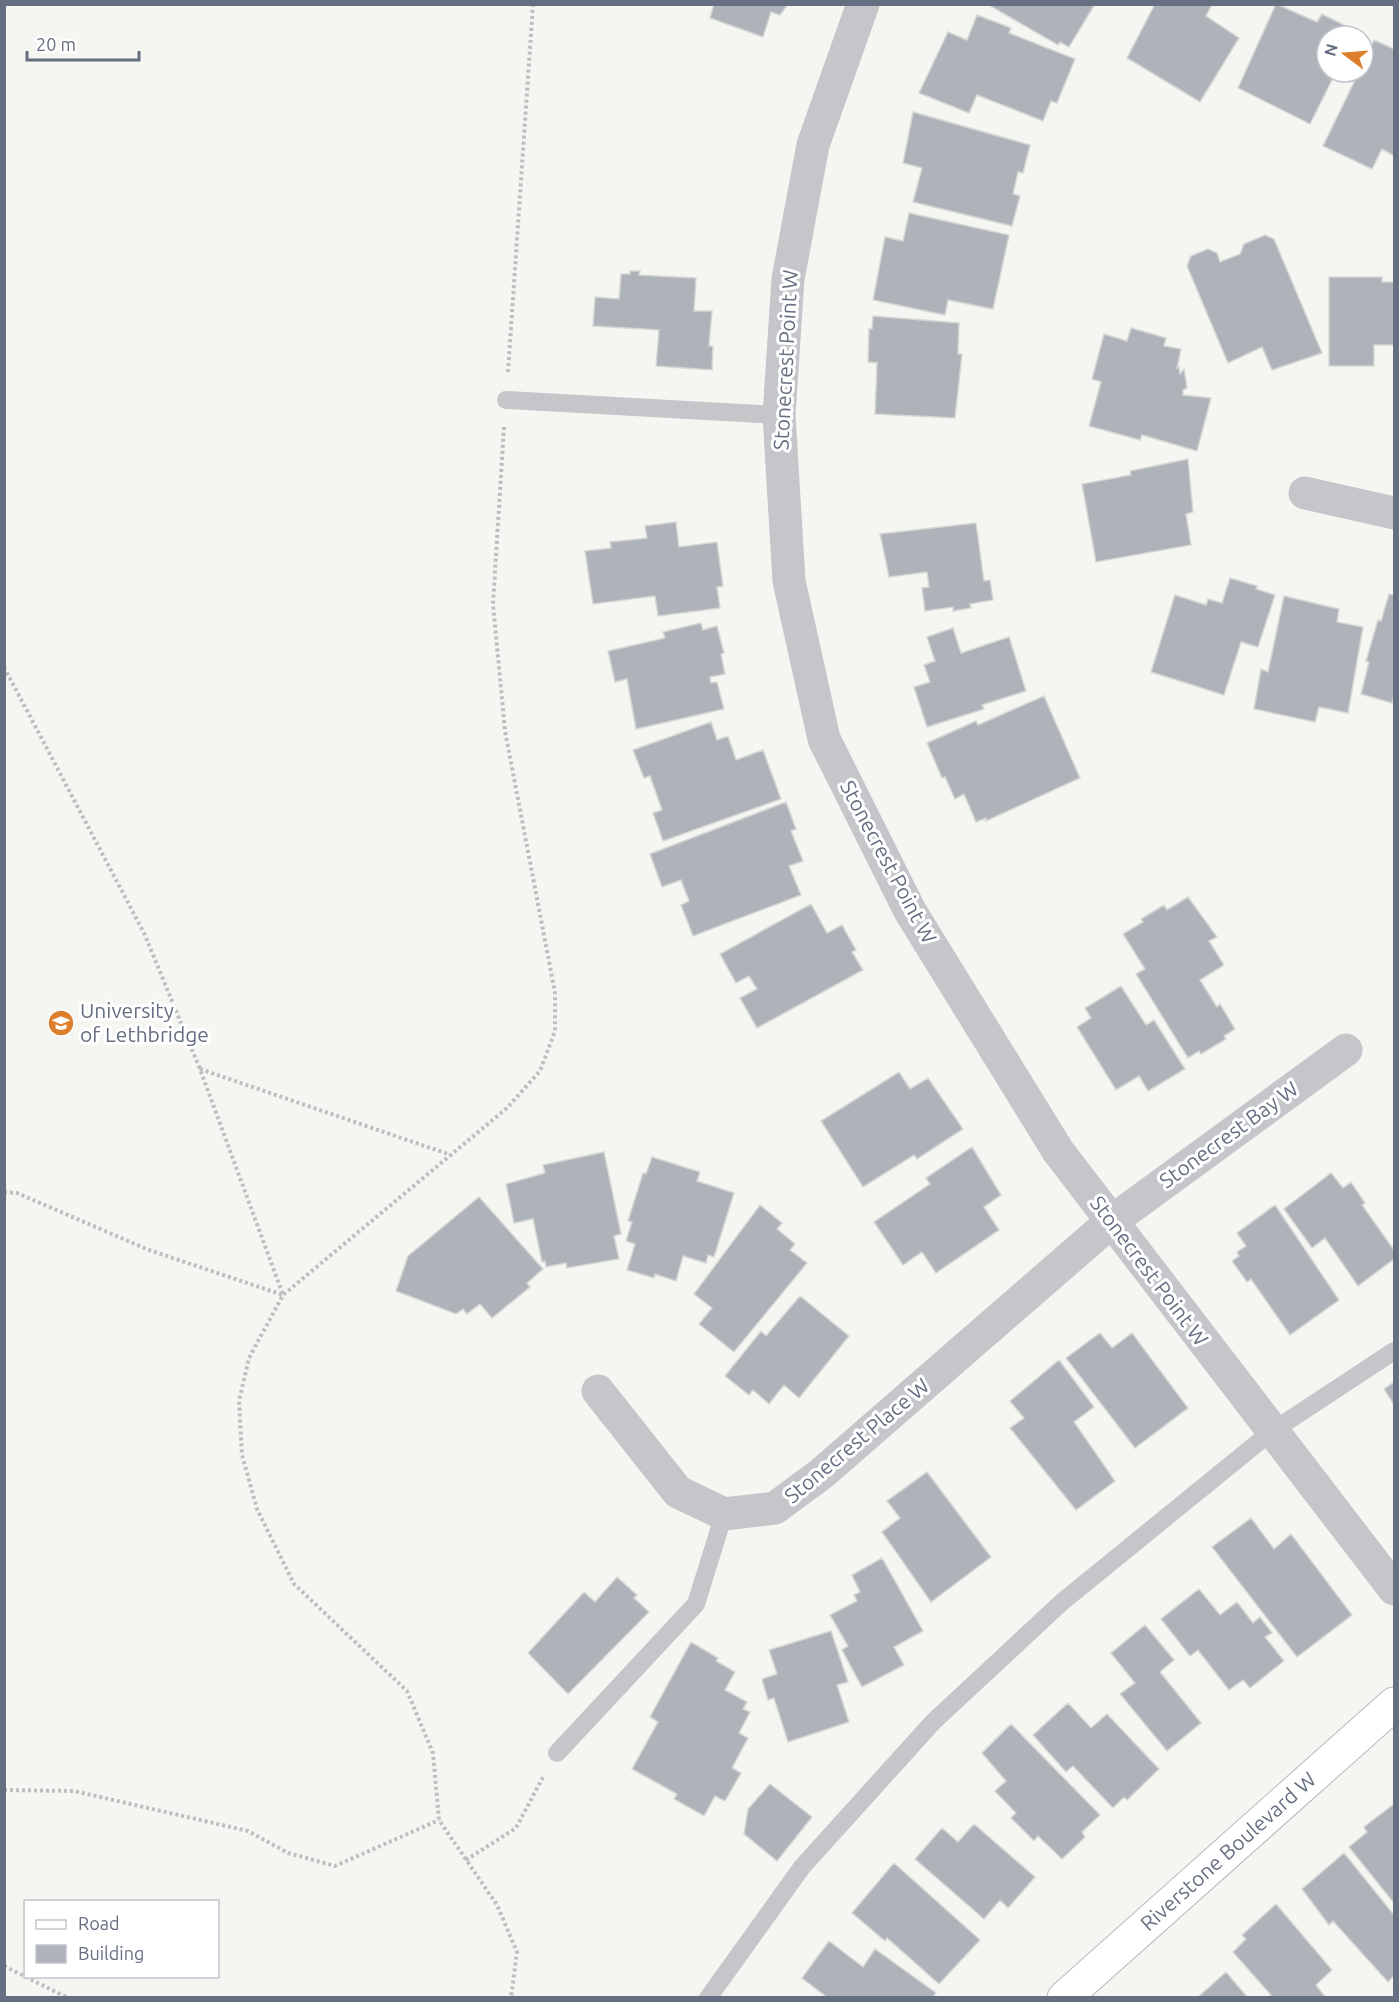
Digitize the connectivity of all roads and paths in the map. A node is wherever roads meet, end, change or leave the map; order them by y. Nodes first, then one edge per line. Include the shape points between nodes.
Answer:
1 (533, 4) edge
2 (863, 4) edge
3 (506, 400) junction
4 (779, 415) junction
5 (1305, 493) dead end
6 (1395, 513) edge
7 (4, 667) edge
8 (1346, 1050) dead end
9 (200, 1068) junction
10 (451, 1155) junction
11 (4, 1192) edge
12 (1112, 1221) junction
13 (284, 1295) junction
14 (1395, 1351) edge
15 (598, 1392) dead end
16 (1271, 1432) junction
17 (724, 1514) junction
18 (1395, 1589) edge
19 (1395, 1704) edge
20 (557, 1753) joint
21 (4, 1790) edge
22 (439, 1820) junction
23 (466, 1860) junction
24 (4, 1966) edge
25 (24, 1976) edge
26 (28, 1978) edge
27 (68, 1998) edge
28 (511, 1998) edge
29 (708, 1998) edge
30 (1064, 1998) edge

1 - 3 path
2 - 4 street, Stonecrest Point W via 813,145 788,279
3 - 4 lane
3 - 10 path via 493,603 505,730 555,993 555,1031 540,1071 507,1108
4 - 12 street, Stonecrest Point W via 789,581 824,739 910,911 1058,1151
5 - 6 street
7 - 9 path via 144,933
8 - 12 street, Stonecrest Bay W
9 - 10 path
9 - 13 path
10 - 13 path
11 - 13 path via 17,1193 149,1250
12 - 16 street, Stonecrest Point W
12 - 17 street, Stonecrest Place W via 821,1474 776,1508
13 - 22 path via 249,1358 240,1401 242,1455 257,1509 294,1584 407,1692 433,1753
14 - 16 lane
15 - 17 street via 678,1492
16 - 18 street, Stonecrest Point W
16 - 29 lane via 1062,1602 933,1722 802,1867
17 - 20 lane via 696,1604
19 - 30 street, Riverstone Boulevard W
20 - 23 path via 516,1828
21 - 22 path via 74,1791 248,1831 288,1853 335,1866
22 - 23 path
23 - 28 path via 497,1905 517,1952
24 - 25 path
26 - 27 path

